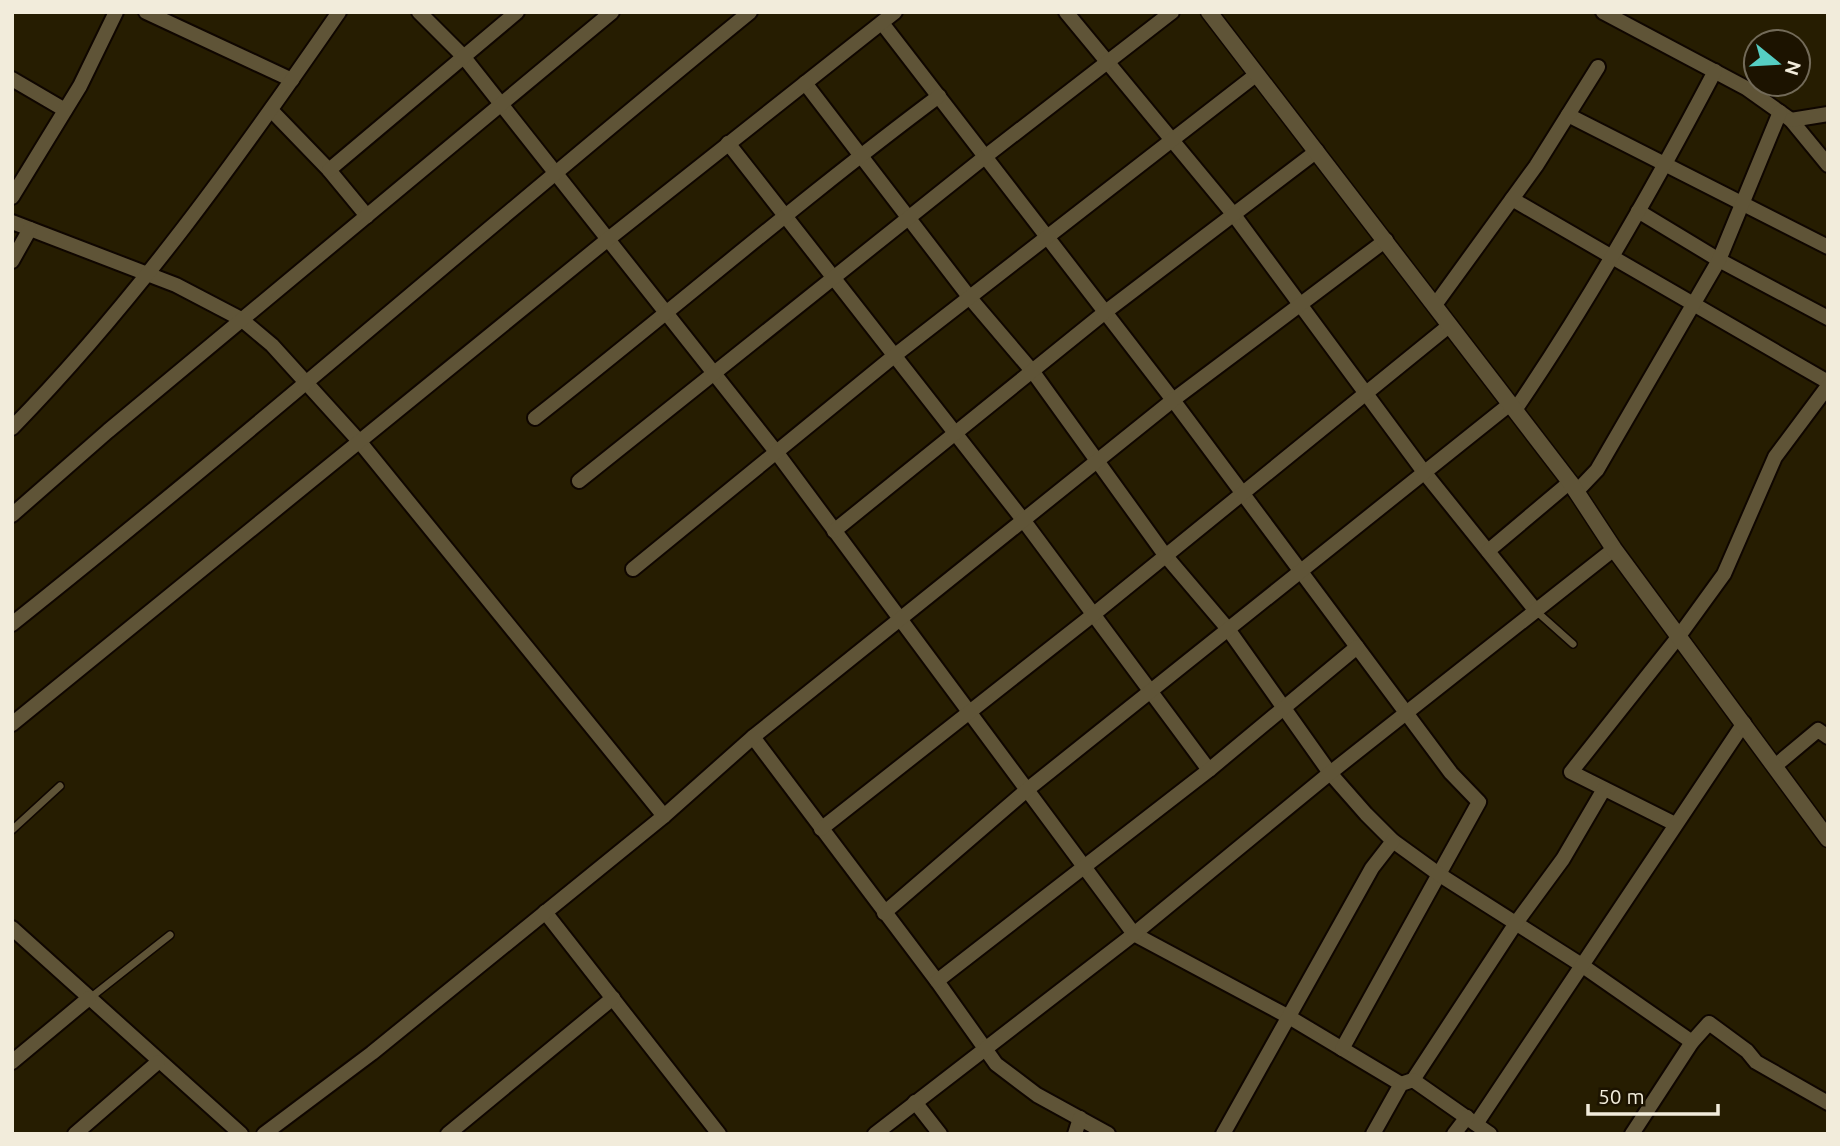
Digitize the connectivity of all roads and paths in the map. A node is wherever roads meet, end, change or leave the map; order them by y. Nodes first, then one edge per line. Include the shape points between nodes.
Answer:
1 (116, 12) edge
2 (146, 12) edge
3 (339, 12) edge
4 (419, 12) edge
5 (517, 12) edge
6 (612, 12) edge
7 (750, 12) edge
8 (895, 12) edge
9 (1066, 12) edge
10 (1172, 12) edge
11 (1209, 12) edge
12 (1603, 12) edge
13 (1626, 18) edge
14 (881, 23) junction
15 (463, 56) junction
16 (1108, 62) junction
17 (1598, 67) dead end
18 (1715, 71) junction
19 (1257, 74) junction
20 (12, 79) edge
21 (292, 80) junction
22 (804, 83) junction
23 (939, 96) junction
24 (501, 104) junction
25 (65, 110) junction
26 (271, 110) junction
27 (1828, 114) edge
28 (1568, 115) junction
29 (1786, 116) junction
30 (1170, 140) junction
31 (728, 143) junction
32 (1317, 151) junction
33 (860, 155) junction
34 (986, 156) junction
35 (1828, 165) edge
36 (1665, 166) junction
37 (329, 170) junction
38 (554, 172) junction
39 (12, 197) edge
40 (1512, 200) junction
41 (1741, 204) junction
42 (1638, 211) junction
43 (1234, 215) junction
44 (367, 216) junction
45 (785, 216) junction
46 (909, 219) junction
47 (12, 222) edge
48 (30, 229) junction
49 (1044, 237) junction
50 (607, 240) junction
51 (1386, 240) junction
52 (1828, 247) edge
53 (1611, 257) junction
54 (1718, 260) junction
55 (12, 261) edge
56 (149, 273) junction
57 (835, 278) junction
58 (970, 298) junction
59 (1302, 303) junction
60 (1435, 305) junction
61 (1694, 305) junction
62 (1104, 313) junction
63 (667, 314) junction
64 (1828, 318) edge
65 (242, 319) junction
66 (1450, 324) junction
67 (894, 356) junction
68 (1033, 372) junction
69 (715, 374) junction
70 (308, 382) junction
71 (1828, 384) edge
72 (1366, 391) junction
73 (1173, 400) junction
74 (1512, 407) junction
75 (535, 418) dead end
76 (12, 428) edge
77 (956, 434) junction
78 (359, 441) junction
79 (777, 453) junction
80 (1099, 460) junction
81 (1424, 472) junction
82 (579, 481) dead end
83 (1573, 487) junction
84 (1242, 492) junction
85 (12, 515) edge
86 (1024, 521) junction
87 (834, 531) junction
88 (1614, 549) junction
89 (1488, 551) junction
90 (1166, 555) junction
91 (633, 569) dead end
92 (1301, 570) junction
93 (1536, 611) junction
94 (1094, 614) junction
95 (900, 621) junction
96 (12, 624) edge
97 (1228, 629) junction
98 (1679, 636) junction
99 (1573, 644) dead end
100 (1357, 647) junction
101 (1150, 692) junction
102 (1283, 707) junction
103 (1405, 712) junction
104 (970, 713) junction
105 (1744, 723) junction
106 (12, 724) edge
107 (753, 737) junction
108 (1828, 737) edge
109 (1775, 766) junction
110 (1209, 770) junction
111 (1330, 773) junction
112 (60, 786) dead end
113 (1028, 789) junction
114 (1604, 789) junction
115 (664, 816) junction
116 (1675, 824) junction
117 (821, 829) junction
118 (12, 830) edge
119 (1828, 839) edge
120 (1393, 841) junction
121 (1085, 868) junction
122 (1440, 875) junction
123 (545, 912) junction
124 (884, 913) junction
125 (1516, 923) junction
126 (12, 928) edge
127 (1134, 934) junction
128 (170, 935) dead end
129 (1580, 964) junction
130 (937, 981) junction
131 (613, 998) junction
132 (89, 999) junction
133 (1289, 1017) junction
134 (1692, 1042) junction
135 (984, 1049) junction
136 (1342, 1049) junction
137 (12, 1062) edge
138 (158, 1062) junction
139 (1407, 1082) junction
140 (915, 1102) junction
141 (1828, 1103) edge
142 (1080, 1118) junction
143 (1471, 1120) junction
144 (75, 1134) edge
145 (241, 1134) edge
146 (264, 1134) edge
147 (448, 1134) edge
148 (719, 1134) edge
149 (875, 1134) edge
150 (940, 1134) edge
151 (1074, 1134) edge
152 (1108, 1134) edge
153 (1223, 1134) edge
154 (1373, 1134) edge
155 (1454, 1134) edge
156 (1490, 1134) edge
157 (1632, 1134) edge

1 - 25 street
2 - 21 street
3 - 21 street
4 - 15 street
5 - 15 street
6 - 24 street
7 - 38 street
8 - 14 street
9 - 16 street
10 - 16 street
11 - 19 street
12 - 13 street
13 - 18 street
14 - 22 street
14 - 23 street
15 - 24 street
15 - 37 street
16 - 30 street
16 - 34 street
17 - 28 street
18 - 29 street
18 - 36 street
19 - 30 street
19 - 32 street
20 - 25 street
21 - 26 street
22 - 31 street
22 - 33 street
23 - 33 street
23 - 34 street
24 - 38 street
24 - 44 street
25 - 39 street
26 - 37 street
26 - 56 street
27 - 29 street
28 - 36 street
28 - 40 street
29 - 35 street
29 - 41 street
30 - 43 street
30 - 49 street
31 - 45 street
31 - 50 street
32 - 43 street
32 - 51 street
33 - 45 street
33 - 46 street
34 - 46 street
34 - 49 street
36 - 41 street
36 - 42 street
37 - 44 street
38 - 50 street
38 - 70 street
40 - 53 street
40 - 60 street
41 - 52 street
41 - 54 street
42 - 53 street
42 - 54 street
43 - 59 street
43 - 62 street
44 - 65 street
45 - 57 street
45 - 63 street
46 - 57 street
46 - 58 street
47 - 48 street
48 - 55 street
48 - 56 street
49 - 58 street
49 - 62 street
50 - 63 street
50 - 78 street
51 - 59 street
51 - 60 street
53 - 61 street
53 - 74 street via 1553,355
54 - 61 street
54 - 64 street
56 - 65 street
56 - 76 street
57 - 67 street
57 - 69 street
58 - 67 street
58 - 68 street
59 - 72 street
59 - 73 street
60 - 66 street
61 - 71 street
61 - 83 street via 1597,470
62 - 68 street
62 - 73 street
63 - 69 street
63 - 75 street
65 - 70 street
65 - 85 street
66 - 72 street
66 - 74 street
67 - 77 street
67 - 79 street
68 - 77 street
68 - 80 street
69 - 79 street
69 - 82 street
70 - 78 street
70 - 96 street
71 - 98 street via 1775,457 1724,574
72 - 81 street
72 - 84 street
73 - 80 street
73 - 84 street
74 - 81 street
74 - 83 street
77 - 86 street
77 - 87 street
78 - 106 street
78 - 115 street
79 - 87 street
79 - 91 street
80 - 86 street
80 - 90 street
81 - 89 street
81 - 92 street
83 - 88 street
83 - 89 street
84 - 90 street
84 - 92 street
86 - 94 street
86 - 95 street
87 - 95 street
88 - 93 street
88 - 98 street
89 - 93 street
90 - 94 street
90 - 97 street
92 - 97 street
92 - 100 street
93 - 99 lane
93 - 103 street
94 - 101 street
94 - 104 street
95 - 104 street
95 - 107 street
97 - 101 street
97 - 102 street
98 - 105 street
98 - 114 street via 1571,772
100 - 102 street
100 - 103 street
101 - 110 street
101 - 113 street
102 - 110 street
102 - 111 street
103 - 111 street
103 - 122 street via 1479,802
104 - 113 street
104 - 117 street
105 - 109 street
105 - 116 street
107 - 115 street
107 - 117 street
108 - 109 street via 1818,730
109 - 119 street
110 - 121 street
111 - 120 street
111 - 127 street
112 - 118 lane
113 - 121 street
113 - 124 street
114 - 116 street
114 - 125 street via 1563,859
115 - 123 street
116 - 129 street
117 - 124 street
120 - 122 street
120 - 133 street via 1372,868
121 - 127 street
121 - 130 street
122 - 125 street
122 - 136 street
123 - 131 street
123 - 146 street
124 - 130 street
125 - 129 street
125 - 139 street
126 - 132 street
127 - 133 street
127 - 135 street
128 - 132 lane
129 - 134 street
129 - 143 street
130 - 135 street
131 - 147 street
131 - 148 street
132 - 137 street
132 - 138 street
133 - 136 street
133 - 153 street
134 - 141 street via 1709,1023 1756,1062
134 - 157 street
135 - 140 street
135 - 142 street via 1037,1095
136 - 139 street
138 - 144 street
138 - 145 street
139 - 143 street
139 - 154 street
140 - 149 street
140 - 150 street
142 - 151 street
142 - 152 street
143 - 155 street
143 - 156 street

